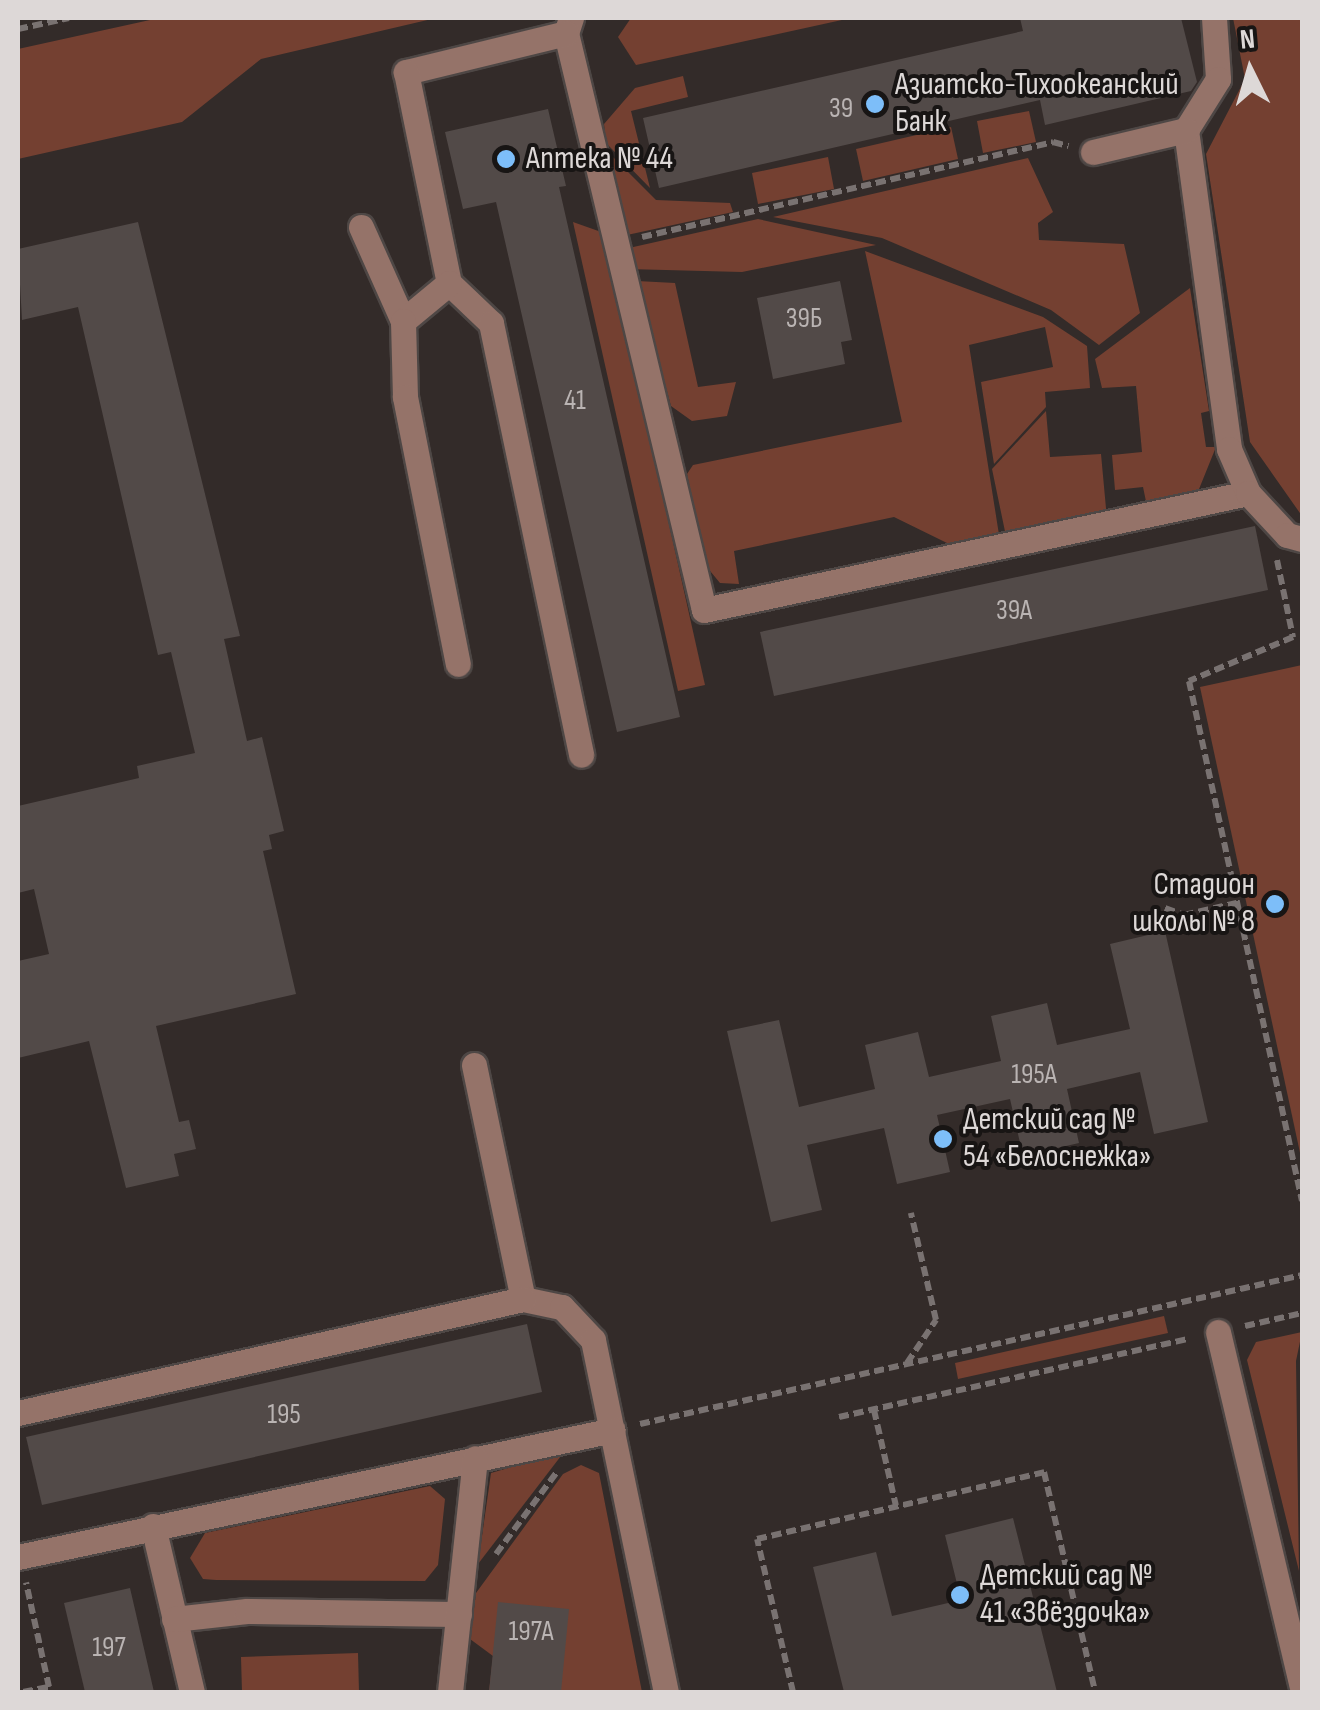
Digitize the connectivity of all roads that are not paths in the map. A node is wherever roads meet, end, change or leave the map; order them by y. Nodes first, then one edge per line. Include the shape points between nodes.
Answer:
1 (1214, 18) edge
2 (568, 25) edge
3 (1186, 130) junction
4 (1092, 152) road end
5 (361, 228) dead end
6 (448, 283) junction
7 (403, 320) junction
8 (1248, 493) junction
9 (1295, 537) edge
10 (458, 664) dead end
11 (581, 755) dead end
12 (474, 1066) dead end
13 (524, 1299) junction
14 (1218, 1332) road end
15 (18, 1413) edge
16 (608, 1431) junction
17 (476, 1458) junction
18 (154, 1526) junction
19 (18, 1554) edge
20 (459, 1610) junction
21 (174, 1619) junction
22 (1302, 1686) edge
23 (192, 1692) edge
24 (450, 1692) edge
25 (666, 1692) edge

1 - 3 lane via 1218,79
2 - 6 lane via 406,72
2 - 8 lane via 704,610
3 - 4 lane
3 - 8 lane via 1229,449
5 - 7 lane
6 - 7 lane
6 - 11 lane via 491,323
7 - 10 lane via 406,396
8 - 9 lane
12 - 13 lane
13 - 15 lane
13 - 16 lane via 562,1307 592,1340
14 - 22 lane
16 - 17 lane
16 - 25 lane
17 - 18 lane
17 - 20 lane
18 - 19 lane
18 - 21 lane
20 - 21 lane via 247,1611
20 - 24 lane
21 - 23 lane

